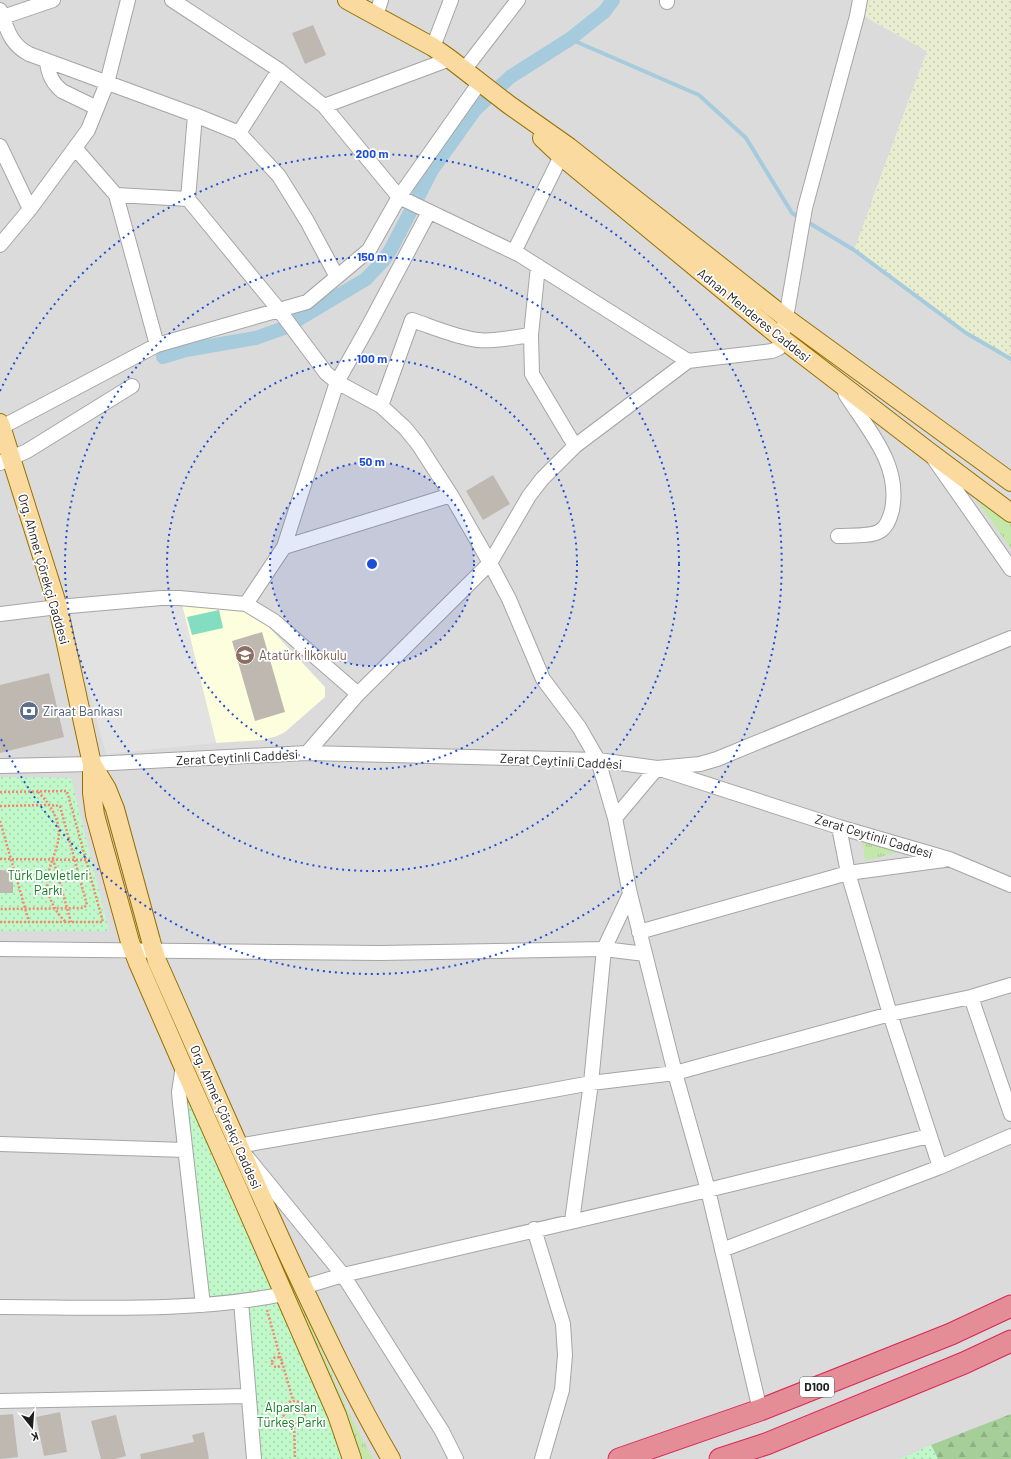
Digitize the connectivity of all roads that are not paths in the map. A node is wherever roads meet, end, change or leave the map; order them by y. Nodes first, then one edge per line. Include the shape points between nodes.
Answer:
1 (53, 0) edge
2 (128, 0) edge
3 (172, 0) edge
4 (347, 0) edge
5 (451, 0) edge
6 (518, 0) edge
7 (860, 0) edge
8 (379, 8) edge
9 (1, 17) edge
10 (433, 47) junction
11 (46, 61) junction
12 (457, 64) junction
13 (279, 70) junction
14 (480, 82) junction
15 (107, 83) junction
16 (508, 104) junction
17 (324, 106) junction
18 (97, 108) junction
19 (195, 115) junction
20 (239, 133) junction
21 (0, 146) edge
22 (75, 148) junction
23 (561, 156) junction
24 (116, 195) junction
25 (399, 197) junction
26 (188, 199) junction
27 (30, 209) junction
28 (429, 212) junction
29 (0, 245) edge
30 (514, 252) junction
31 (538, 266) junction
32 (337, 277) junction
33 (282, 314) junction
34 (786, 318) junction
35 (531, 335) junction
36 (781, 338) junction
37 (157, 345) junction
38 (688, 360) junction
39 (336, 382) junction
40 (132, 386) dead end
41 (843, 386) junction
42 (381, 406) junction
43 (0, 426) edge
44 (575, 446) junction
45 (928, 451) junction
46 (6, 461) edge
47 (1011, 482) edge
48 (451, 495) junction
49 (1011, 513) edge
50 (838, 536) dead end
51 (284, 547) junction
52 (490, 563) junction
53 (1011, 568) edge
54 (246, 604) junction
55 (58, 607) junction
56 (0, 614) edge
57 (1011, 638) edge
58 (358, 694) junction
59 (307, 753) junction
60 (598, 760) junction
61 (92, 764) junction
62 (0, 766) edge
63 (657, 768) junction
64 (615, 818) junction
65 (839, 826) junction
66 (949, 859) junction
67 (848, 873) junction
68 (1011, 885) edge
69 (630, 894) junction
70 (640, 932) junction
71 (0, 949) edge
72 (604, 949) junction
73 (133, 951) junction
74 (154, 951) junction
75 (645, 954) junction
76 (1011, 985) edge
77 (971, 997) junction
78 (890, 1014) junction
79 (200, 1059) junction
80 (183, 1066) junction
81 (676, 1073) junction
82 (591, 1083) junction
83 (1011, 1114) edge
84 (929, 1136) junction
85 (1011, 1136) edge
86 (0, 1144) edge
87 (238, 1146) junction
88 (185, 1150) junction
89 (940, 1167) junction
90 (708, 1190) junction
91 (572, 1221) junction
92 (534, 1229) junction
93 (722, 1250) junction
94 (343, 1275) junction
95 (303, 1287) junction
96 (284, 1294) junction
97 (241, 1301) junction
98 (203, 1305) junction
99 (1011, 1306) edge
100 (0, 1307) edge
101 (1011, 1341) edge
102 (248, 1396) junction
103 (0, 1401) edge
104 (760, 1410) junction
105 (373, 1427) junction
106 (343, 1430) junction
107 (254, 1459) edge
108 (341, 1459) edge
109 (352, 1459) edge
110 (391, 1459) edge
111 (399, 1459) edge
112 (456, 1459) edge
113 (542, 1459) edge
114 (619, 1459) edge
115 (720, 1459) edge

1 - 9 street
2 - 15 street
3 - 13 street
4 - 8 main road, Adnan Menderes Caddesi
5 - 10 street
6 - 12 street
7 - 34 street via 805,208
8 - 10 main road, Adnan Menderes Caddesi
9 - 11 street via 14,44 20,50
10 - 12 main road, Adnan Menderes Caddesi
11 - 15 street
11 - 18 street via 50,78 57,87
12 - 14 main road, Adnan Menderes Caddesi
12 - 17 street
13 - 17 street
13 - 20 street
14 - 16 main road, Adnan Menderes Caddesi
14 - 25 street
15 - 18 street
15 - 19 street
16 - 23 main road, Adnan Menderes Caddesi
16 - 34 main road, Adnan Menderes Caddesi via 569,147
17 - 25 street
18 - 22 street via 88,130
19 - 20 street
19 - 26 street
20 - 32 street via 279,176
21 - 27 street
22 - 24 street
22 - 27 street
23 - 30 street
23 - 36 main road, Adnan Menderes Caddesi
24 - 26 street
24 - 37 street
25 - 28 street
25 - 32 street via 369,250
26 - 33 street
27 - 29 street
28 - 30 street
28 - 39 street
30 - 31 street
31 - 35 street
31 - 38 street
32 - 33 street via 307,302
33 - 37 street
33 - 39 street via 321,368
34 - 36 street
34 - 47 main road, Adnan Menderes Caddesi
35 - 42 street via 479,340 412,320
35 - 44 street via 532,374
36 - 38 street via 778,348 772,351
36 - 41 main road, Adnan Menderes Caddesi
37 - 43 street
38 - 44 street
39 - 42 street
39 - 51 street
40 - 46 street via 33,448
41 - 45 main road, Adnan Menderes Caddesi
41 - 50 street via 846,395 883,451 892,474 894,496 887,525 880,531
42 - 48 street via 418,444
43 - 46 main road, Org. Ahmet Çörekçi Caddesi
44 - 52 street via 529,496
45 - 49 main road, Adnan Menderes Caddesi
45 - 53 street
46 - 55 main road, Org. Ahmet Çörekçi Caddesi
48 - 51 street
48 - 52 street
51 - 54 street
52 - 58 street
52 - 60 street via 509,599 543,679 579,727
54 - 55 street via 169,598
54 - 58 street via 274,621
55 - 56 street
55 - 61 main road, Org. Ahmet Çörekçi Caddesi
57 - 63 street via 717,759 700,764
58 - 59 street
59 - 60 street, Zerat Ceytinli Caddesi
59 - 61 street, Zerat Ceytinli Caddesi
60 - 63 street, Zerat Ceytinli Caddesi
60 - 64 street
61 - 62 street, Zerat Ceytinli Caddesi
61 - 73 main road, Org. Ahmet Çörekçi Caddesi via 92,802
61 - 74 main road, Org. Ahmet Çörekçi Caddesi via 115,809
63 - 64 street
63 - 65 street, Zerat Ceytinli Caddesi
64 - 69 street
65 - 66 street, Zerat Ceytinli Caddesi
65 - 67 street
66 - 67 street
66 - 68 street, Zerat Ceytinli Caddesi
67 - 70 street
67 - 78 street
69 - 70 street
69 - 72 street
70 - 75 street
71 - 73 street
72 - 74 street via 380,953
72 - 75 street
72 - 82 street
73 - 74 street
73 - 80 main road, Org. Ahmet Çörekçi Caddesi
74 - 79 main road, Org. Ahmet Çörekçi Caddesi
75 - 81 street
76 - 77 street
77 - 78 street
77 - 83 street
78 - 81 street
78 - 84 street
79 - 80 street
79 - 87 main road, Org. Ahmet Çörekçi Caddesi
80 - 88 street via 179,1092
80 - 96 main road, Org. Ahmet Çörekçi Caddesi
81 - 82 street
81 - 90 street
82 - 87 street
82 - 91 street
84 - 89 street
84 - 90 street
85 - 89 street
86 - 88 street
87 - 94 street
87 - 95 main road, Org. Ahmet Çörekçi Caddesi
88 - 98 street
89 - 93 street
90 - 91 street
90 - 93 street
91 - 92 street
92 - 94 street
92 - 113 street via 562,1324 566,1355 562,1390
93 - 104 street
94 - 95 street
94 - 112 street via 442,1431
95 - 105 main road, Org. Ahmet Çörekçi Caddesi
96 - 97 street
96 - 106 main road, Org. Ahmet Çörekçi Caddesi
97 - 98 street
97 - 102 street
98 - 100 street via 145,1308
99 - 104 highway, D100 via 951,1334
101 - 115 highway, D100 via 964,1363 773,1441
102 - 103 street
102 - 107 street
104 - 114 highway, D100
105 - 110 main road, Org. Ahmet Çörekçi Caddesi
105 - 111 main road
106 - 108 main road, Org. Ahmet Çörekçi Caddesi
106 - 109 main road, Org. Ahmet Çörekçi Caddesi

